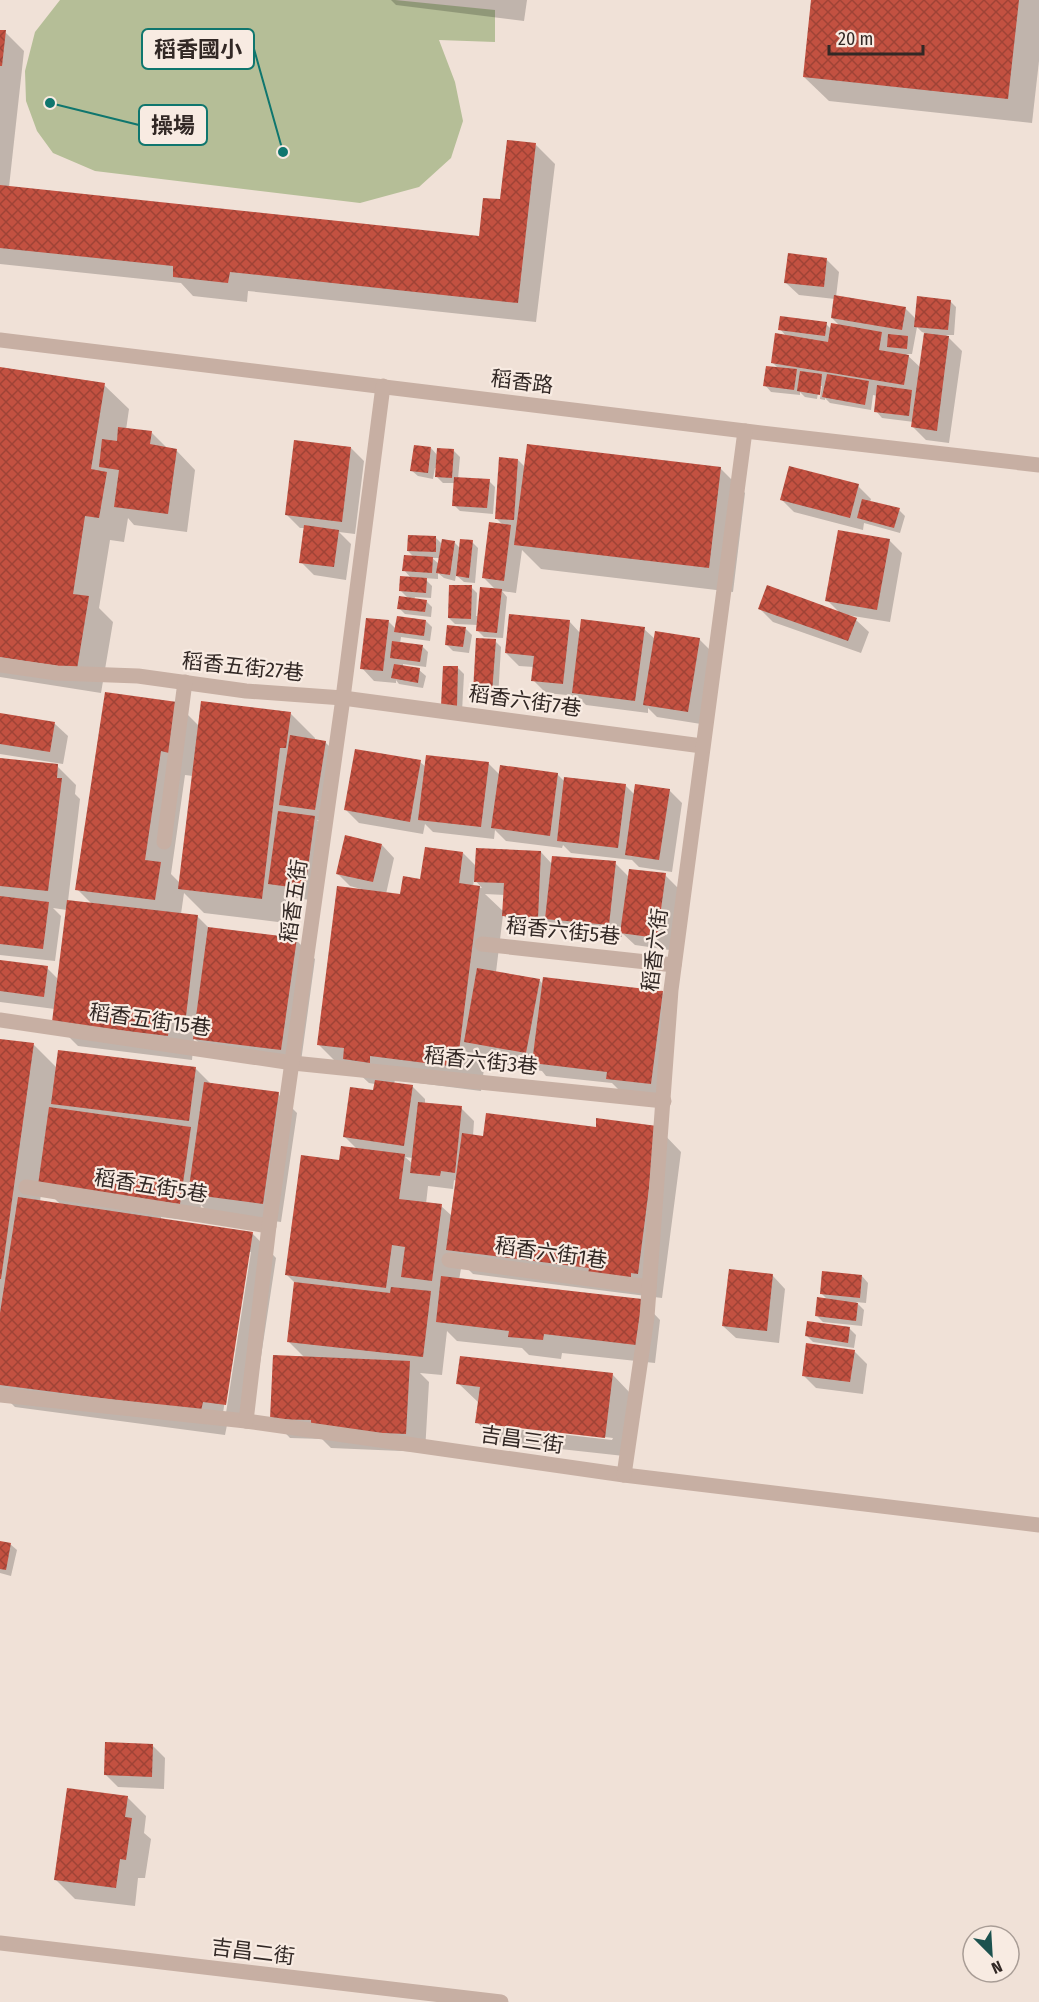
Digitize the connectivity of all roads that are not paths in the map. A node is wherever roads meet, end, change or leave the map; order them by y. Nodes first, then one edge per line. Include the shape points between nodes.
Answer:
1 (0, 340) edge
2 (382, 386) junction
3 (745, 431) junction
4 (1039, 465) edge
5 (0, 665) edge
6 (185, 682) junction
7 (343, 698) junction
8 (702, 746) junction
9 (164, 842) dead end
10 (482, 944) dead end
11 (674, 965) junction
12 (0, 1020) edge
13 (293, 1063) junction
14 (664, 1101) junction
15 (26, 1187) dead end
16 (269, 1226) junction
17 (449, 1260) dead end
18 (649, 1287) junction
19 (0, 1395) edge
20 (246, 1421) junction
21 (624, 1475) junction
22 (1039, 1526) edge
23 (0, 1943) edge
24 (501, 2002) edge

1 - 2 street, 稻香路
2 - 3 street, 稻香路
2 - 7 street, 稻香五街
3 - 4 street, 稻香路
3 - 8 street, 稻香六街
5 - 6 street, 稻香五街27巷
6 - 7 street, 稻香五街27巷 via 246,692
6 - 9 street
7 - 8 street, 稻香六街7巷
7 - 13 street, 稻香五街
8 - 11 street, 稻香六街
10 - 11 street, 稻香六街5巷
11 - 14 street, 稻香六街
12 - 13 street, 稻香五街15巷
13 - 14 street, 稻香六街3巷
13 - 16 street, 稻香五街
14 - 18 street, 稻香六街
15 - 16 street, 稻香五街5巷
16 - 20 street, 稻香五街
17 - 18 street, 稻香六街1巷
18 - 21 street, 稻香六街
19 - 20 street, 吉昌三街
20 - 21 street, 吉昌三街
21 - 22 street, 吉昌三街
23 - 24 street, 吉昌二街

